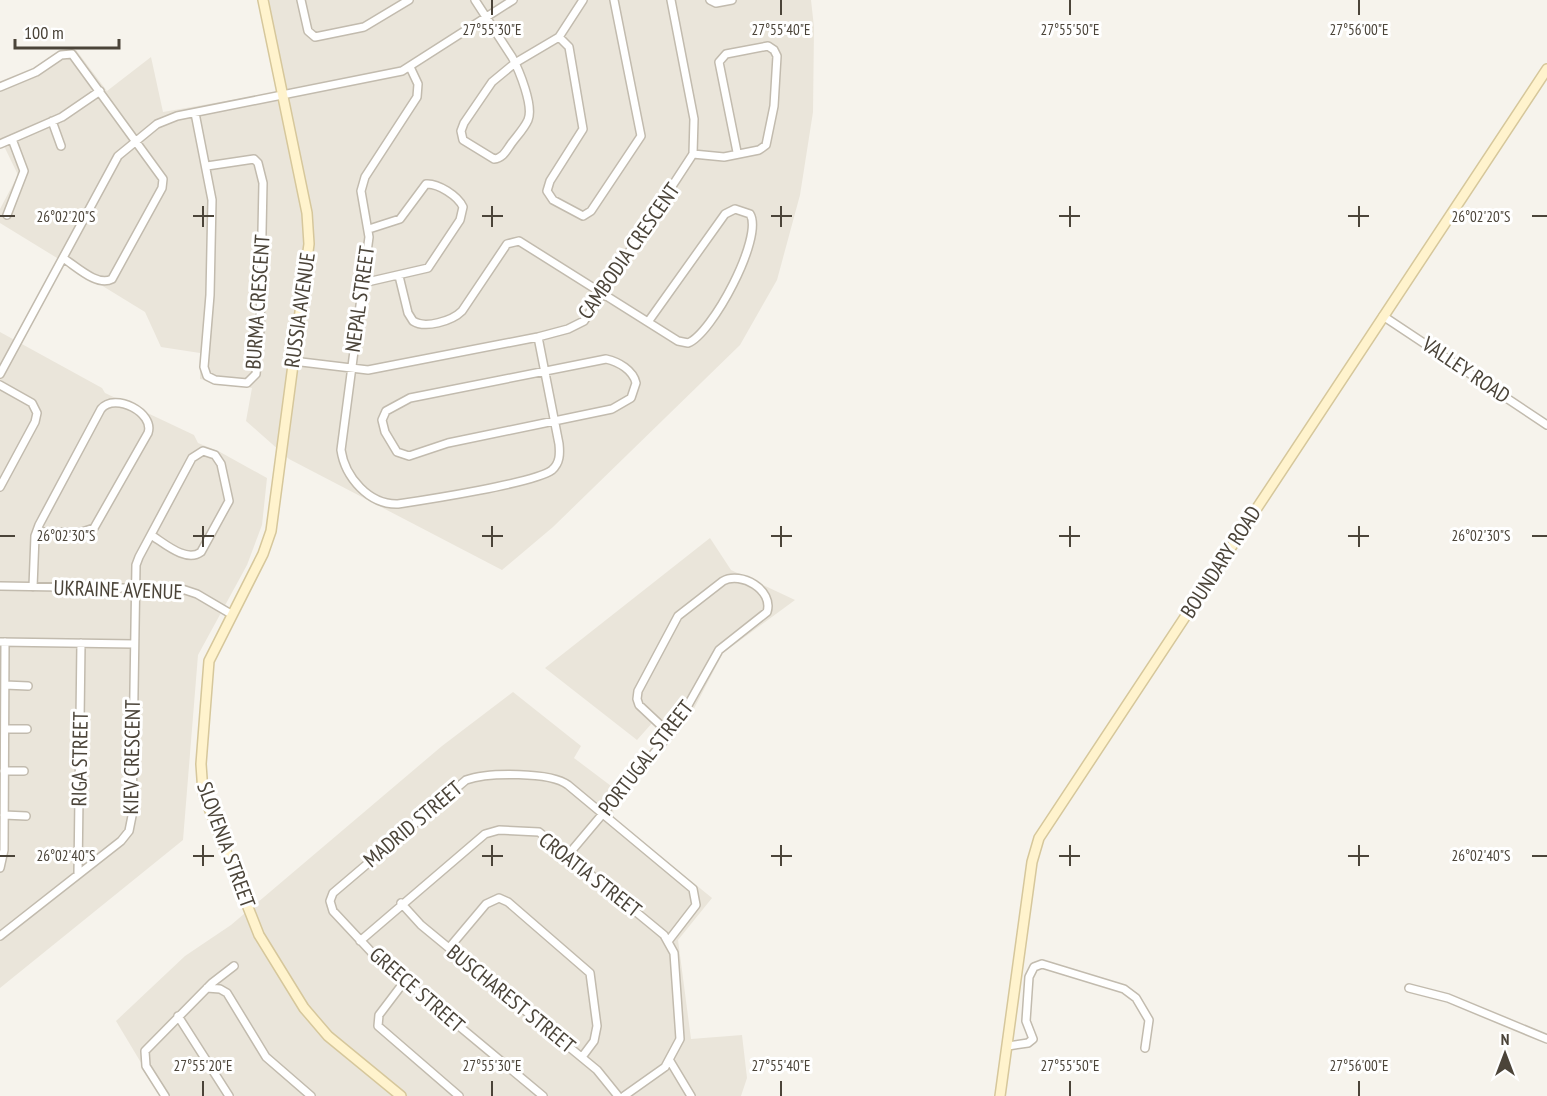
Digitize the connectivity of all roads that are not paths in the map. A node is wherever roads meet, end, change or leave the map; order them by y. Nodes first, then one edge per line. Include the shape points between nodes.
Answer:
1 (263, 0) edge
2 (301, 0) edge
3 (409, 0) edge
4 (475, 0) edge
5 (513, 0) edge
6 (584, 0) edge
7 (614, 0) edge
8 (671, 0) edge
9 (710, 0) edge
10 (732, 0) edge
11 (486, 18) junction
12 (559, 37) junction
13 (515, 63) junction
14 (410, 67) junction
15 (1547, 69) edge
16 (0, 87) edge
17 (100, 91) junction
18 (283, 96) junction
19 (195, 113) junction
20 (52, 122) junction
21 (12, 139) junction
22 (137, 140) junction
23 (0, 144) edge
24 (61, 146) dead end
25 (737, 152) junction
26 (693, 154) junction
27 (207, 166) junction
28 (7, 215) dead end
29 (369, 229) junction
30 (63, 258) junction
31 (399, 276) junction
32 (363, 283) junction
33 (603, 294) junction
34 (1383, 316) junction
35 (648, 322) junction
36 (538, 337) junction
37 (293, 361) junction
38 (351, 370) junction
39 (545, 370) junction
40 (0, 374) edge
41 (0, 385) edge
42 (554, 421) junction
43 (1547, 425) edge
44 (0, 487) edge
45 (37, 532) junction
46 (151, 535) junction
47 (0, 586) edge
48 (33, 587) junction
49 (134, 588) junction
50 (231, 614) junction
51 (2, 642) edge
52 (81, 643) junction
53 (134, 644) junction
54 (5, 685) junction
55 (28, 686) dead end
56 (5, 729) junction
57 (27, 729) dead end
58 (670, 734) junction
59 (4, 771) junction
60 (24, 771) dead end
61 (603, 814) junction
62 (4, 815) junction
63 (26, 816) dead end
64 (568, 855) junction
65 (0, 868) edge
66 (78, 874) junction
67 (330, 898) joint
68 (401, 903) junction
69 (0, 936) edge
70 (360, 940) junction
71 (669, 940) junction
72 (449, 948) junction
73 (234, 966) dead end
74 (404, 982) junction
75 (207, 988) junction
76 (1409, 988) dead end
77 (178, 1016) junction
78 (1547, 1039) edge
79 (1008, 1046) junction
80 (1145, 1048) dead end
81 (582, 1057) junction
82 (670, 1062) junction
83 (165, 1096) edge
84 (229, 1096) edge
85 (311, 1096) edge
86 (401, 1096) edge
87 (459, 1096) edge
88 (543, 1096) edge
89 (618, 1096) edge
90 (624, 1096) edge
91 (691, 1096) edge
92 (1000, 1096) edge

1 - 18 street, RUSSIA AVENUE
2 - 3 street via 308,31 315,38 364,27
4 - 11 street
5 - 11 street
6 - 12 street
7 - 12 street via 641,136 584,216 553,200 547,191 584,129 569,47
8 - 26 street, CAMBODIA CRESCENT via 695,125
9 - 10 street
11 - 13 street
11 - 14 street
12 - 13 street
13 - 13 street via 529,118 502,156 492,159 464,140 461,128 488,87
14 - 18 street
14 - 29 street, NEPAL STREET via 417,96 363,183
15 - 34 street, BOUNDARY ROAD
16 - 17 street via 36,72 67,52 76,56
17 - 20 street
17 - 22 street
18 - 19 street
18 - 37 street, RUSSIA AVENUE via 309,238
19 - 22 street via 165,120
19 - 27 street, BURMA CRESCENT
20 - 21 street
20 - 24 street
21 - 23 street
21 - 28 street via 24,171
22 - 30 street via 118,156
22 - 30 street via 162,176 163,184 115,277 106,282 99,280
25 - 25 street via 759,150 768,142 777,56 768,46 726,54 719,62
25 - 26 street via 715,157
26 - 33 street, CAMBODIA CRESCENT
27 - 27 street, BURMA CRESCENT via 212,200 205,372 215,380 247,383 256,374 260,330 263,183 254,159
29 - 31 street via 396,221 426,184 439,186 462,204 463,215 431,265 421,272
29 - 32 street, NEPAL STREET
30 - 40 street
31 - 32 street
31 - 33 street via 408,313 413,321 422,324 460,314 504,248 513,241
32 - 38 street, NEPAL STREET
33 - 35 street
33 - 36 street, CAMBODIA CRESCENT via 579,324
34 - 43 street, VALLEY ROAD
34 - 79 street, BOUNDARY ROAD via 1039,838 1032,862
35 - 35 street via 681,343 691,343 699,336 741,268 753,224 750,214 735,209 724,214
36 - 38 street, CAMBODIA CRESCENT via 375,369
36 - 39 street
37 - 38 street, CAMBODIA CRESCENT
37 - 50 street, RUSSIA AVENUE via 270,536
38 - 42 street, NEPAL STREET via 341,439 342,460 356,483 385,503 405,503 539,477 559,459
39 - 42 street
39 - 42 street via 606,359 627,369 636,383 634,395 621,406
39 - 42 street via 416,396 386,411 382,424 397,452 406,457 440,444
41 - 44 street via 32,404 37,413
45 - 45 street via 104,406 119,401 147,418 148,433 94,528 82,532
45 - 48 street via 33,543
46 - 46 street, KIEV CRESCENT via 192,458 203,451 216,455 229,501 201,552 187,555
46 - 49 street, KIEV CRESCENT via 136,563
47 - 48 street, UKRAINE AVENUE
48 - 49 street, UKRAINE AVENUE
49 - 50 street, UKRAINE AVENUE via 186,590
49 - 53 street, KIEV CRESCENT
50 - 86 street, SLOVENIA STREET via 206,672 200,769 206,801 259,935 304,1008 328,1036
51 - 52 street
51 - 54 street
52 - 53 street
52 - 66 street, RIGA STREET
53 - 66 street, KIEV CRESCENT via 130,827 121,840
54 - 55 street
54 - 56 street
56 - 57 street
56 - 59 street
58 - 58 street, PORTUGAL STREET via 642,708 637,697 678,616 723,580 735,577 765,592 769,608 719,650
58 - 61 street, PORTUGAL STREET
59 - 60 street
59 - 62 street
61 - 64 street, PORTUGAL STREET
61 - 67 street, MADRID STREET via 555,778 470,778 338,887
61 - 71 street, MADRID STREET via 695,892 696,905
62 - 63 street
62 - 65 street
64 - 68 street, CROATIA STREET via 536,831 490,831
64 - 71 street, CROATIA STREET
66 - 69 street, KIEV CRESCENT
67 - 70 street, GREECE STREET via 333,911
68 - 70 street, CROATIA STREET
68 - 72 street, BUSCHAREST STREET
70 - 74 street, GREECE STREET
71 - 82 street via 675,959 681,1031
72 - 81 street, BUSCHAREST STREET
72 - 81 street via 489,901 499,898 508,902 590,973 597,1029 594,1041
73 - 75 street
74 - 87 street via 379,1015 378,1026
74 - 88 street, GREECE STREET
75 - 77 street
75 - 85 street via 227,993 266,1057
76 - 78 street via 1448,998
77 - 83 street via 145,1054 146,1066
77 - 84 street
79 - 80 street via 1033,1039 1026,1021 1029,977 1042,964 1131,993 1149,1020
79 - 92 street, BOUNDARY ROAD
81 - 89 street, BUSCHAREST STREET
82 - 90 street
82 - 91 street

